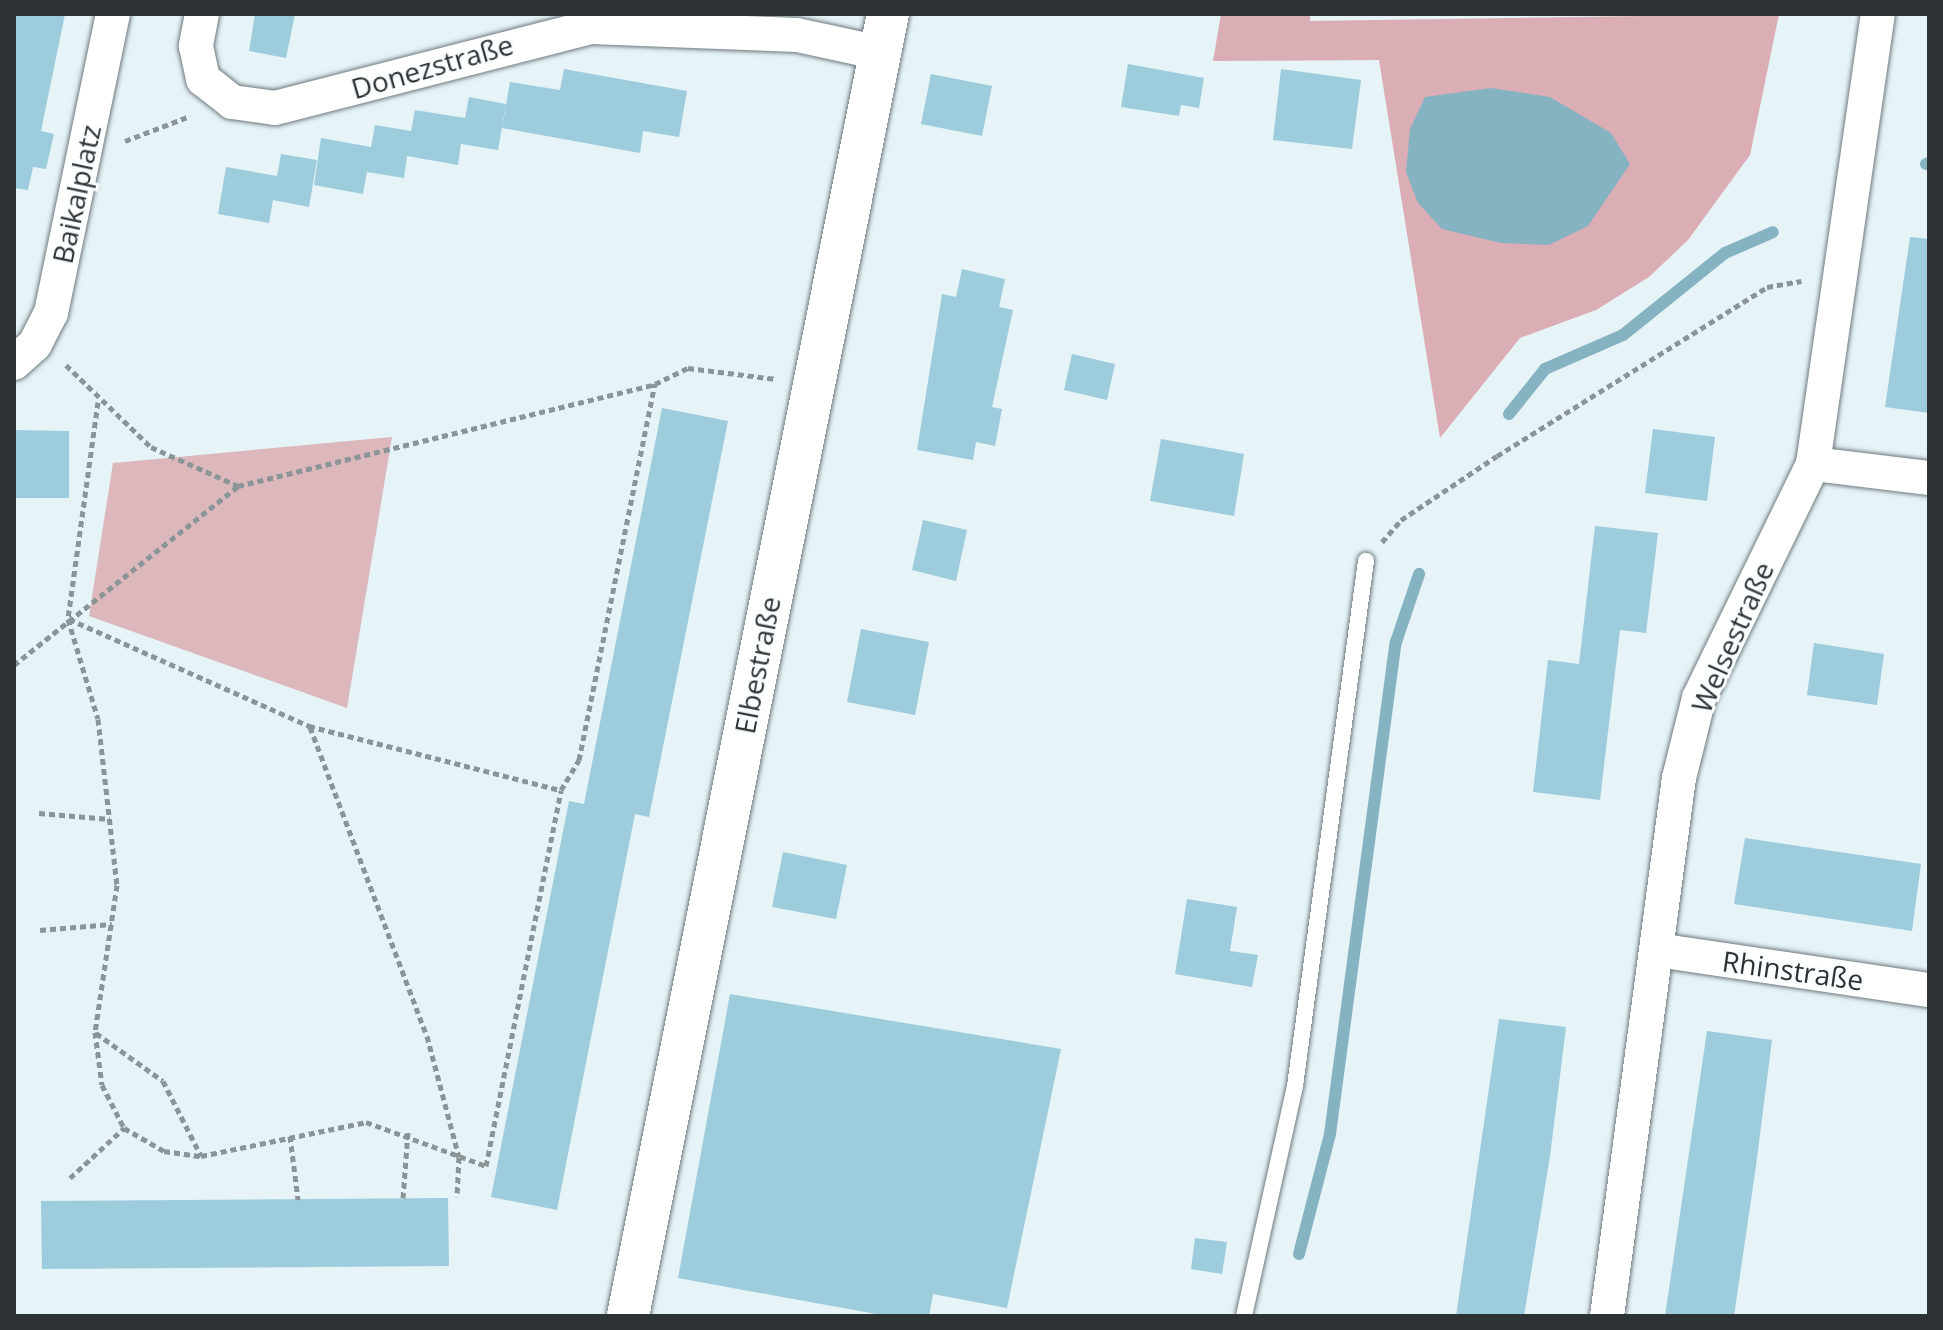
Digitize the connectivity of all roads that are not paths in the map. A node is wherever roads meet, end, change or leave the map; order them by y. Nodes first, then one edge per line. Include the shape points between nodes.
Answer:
1 (113, 14) edge
2 (202, 14) edge
3 (1878, 14) edge
4 (884, 34) edge
5 (24, 354) edge
6 (1813, 464) junction
7 (1929, 478) edge
8 (1366, 561) road end
9 (1657, 950) junction
10 (1929, 990) edge
11 (628, 1316) edge
12 (1244, 1316) edge
13 (1607, 1316) edge

1 - 5 street, Baikalplatz via 51,313
2 - 4 street, Donezstraße via 196,65 216,94 289,107 591,27
3 - 6 street, Welsestraße
4 - 11 street, Elbestraße
6 - 7 street
6 - 9 street, Welsestraße via 1699,698 1679,778
8 - 12 lane via 1295,1086
9 - 10 street, Rhinstraße
9 - 13 street, Welsestraße

